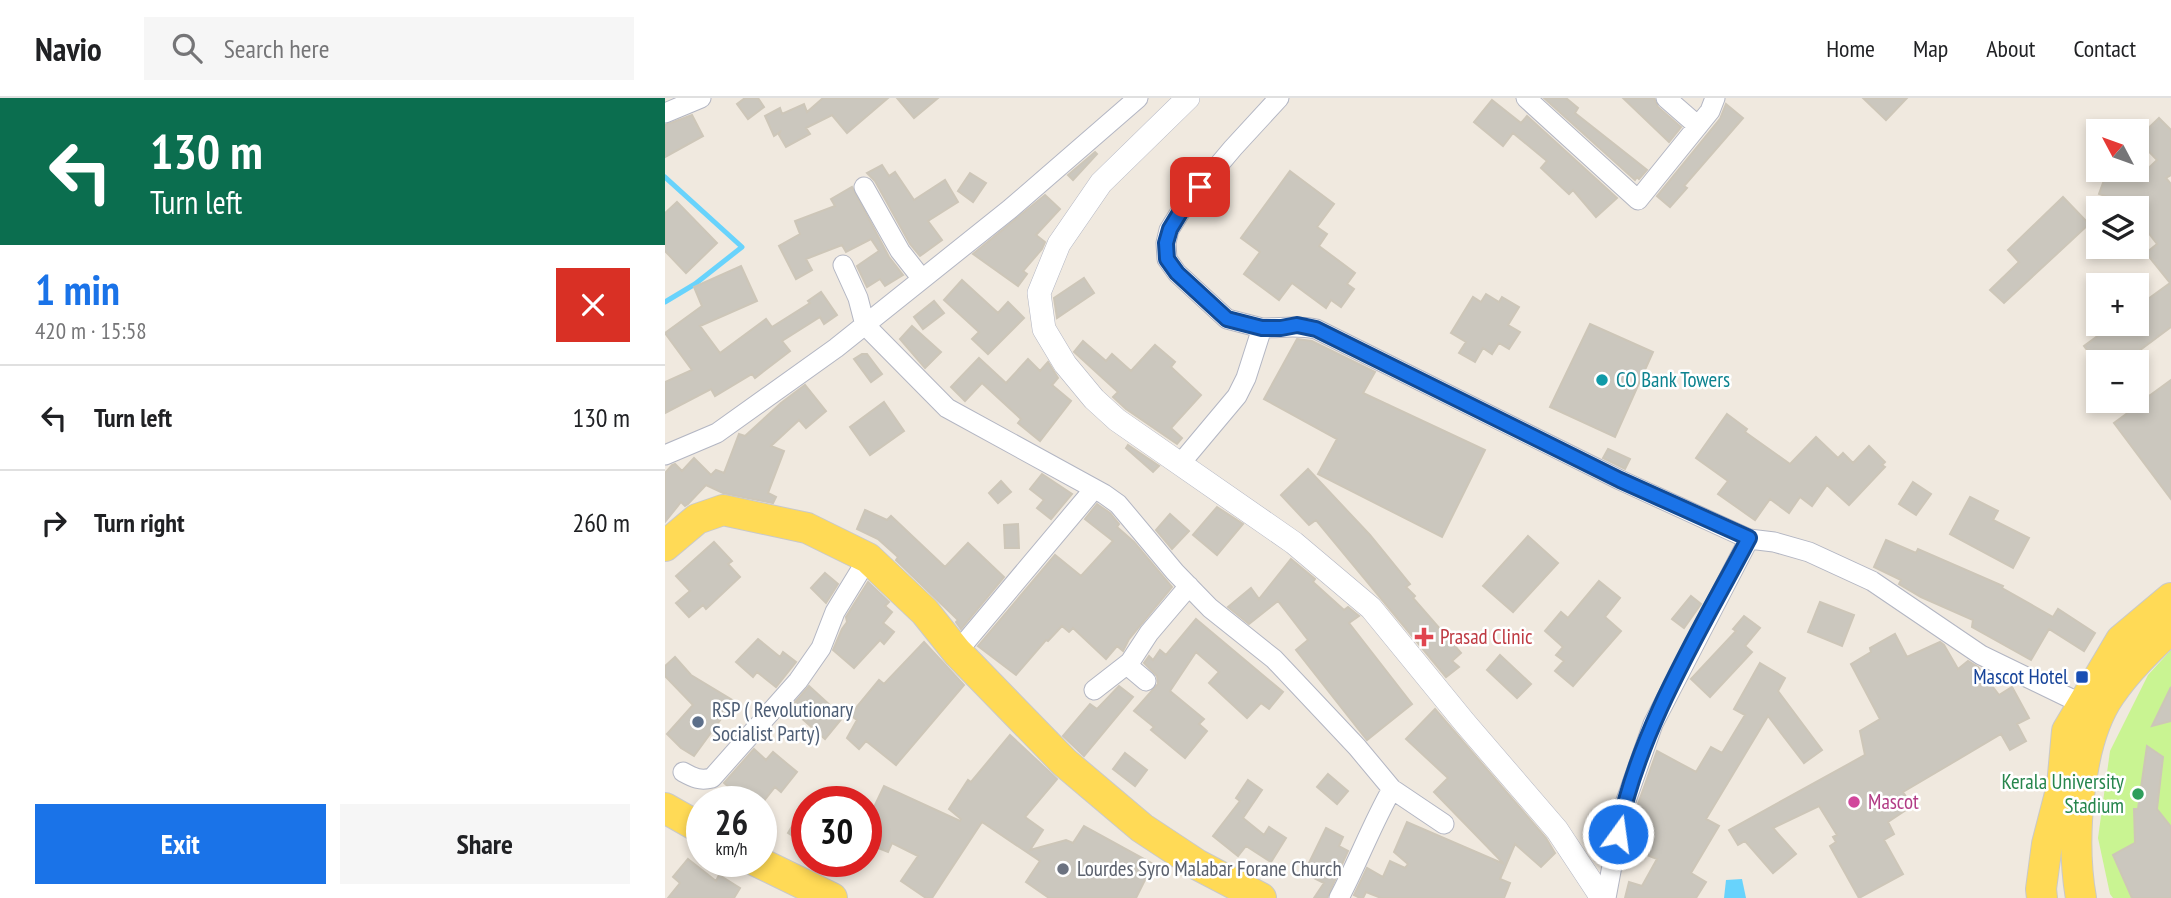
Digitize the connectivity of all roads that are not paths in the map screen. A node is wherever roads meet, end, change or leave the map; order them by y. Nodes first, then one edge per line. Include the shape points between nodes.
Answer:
1 (701, 98) edge
2 (1138, 98) edge
3 (1188, 98) edge
4 (1279, 98) edge
5 (1526, 98) edge
6 (1666, 98) edge
7 (1716, 98) edge
8 (665, 113) edge
9 (1697, 126) junction
10 (864, 187) dead end
11 (843, 265) dead end
12 (922, 279) junction
13 (865, 325) junction
14 (1262, 328) junction
15 (665, 455) edge
16 (1180, 464) junction
17 (1094, 489) junction
18 (1749, 538) junction
19 (665, 546) edge
20 (868, 558) junction
21 (1189, 586) junction
22 (2171, 598) edge
23 (2171, 628) edge
24 (957, 652) junction
25 (1127, 665) junction
26 (1146, 681) dead end
27 (1094, 690) dead end
28 (2082, 704) junction
29 (684, 772) dead end
30 (1392, 789) junction
31 (665, 808) edge
32 (686, 820) edge
33 (1444, 824) dead end
34 (2047, 844) junction
35 (777, 871) edge
36 (832, 898) edge
37 (1261, 898) edge
38 (1339, 898) edge
39 (1604, 898) edge
40 (2018, 898) edge
41 (2042, 898) edge
42 (2081, 898) edge

1 - 8 street
2 - 12 street
3 - 16 street via 1101,183 1059,244 1039,293 1044,329 1065,364 1117,420
4 - 14 street via 1184,206 1166,243 1167,259 1177,273 1227,319
5 - 9 street via 1638,200
6 - 9 street
7 - 9 street
10 - 12 street via 900,251
11 - 13 street
12 - 13 street
13 - 15 street via 717,433
13 - 17 street via 947,408
14 - 16 street via 1237,396
14 - 18 street via 1297,325 1316,329 1620,480
16 - 39 street via 1294,543 1371,608 1557,830
17 - 21 street via 1118,504
17 - 24 street
18 - 28 street via 1809,552 1872,581 1981,655
18 - 39 street via 1653,723 1622,812
19 - 20 main road via 697,519 723,510 807,528
20 - 24 main road via 925,612
20 - 29 street via 835,612 821,648 775,708 712,778 696,779
21 - 25 street
21 - 30 street via 1275,659
22 - 28 main road via 2121,640
23 - 42 main road via 2108,697 2088,740 2076,828
24 - 37 main road via 1064,762 1142,828
25 - 26 street
25 - 27 street
28 - 34 main road via 2067,731 2062,786
30 - 33 street
30 - 38 street
31 - 32 main road
34 - 40 main road
34 - 41 main road
35 - 36 main road

